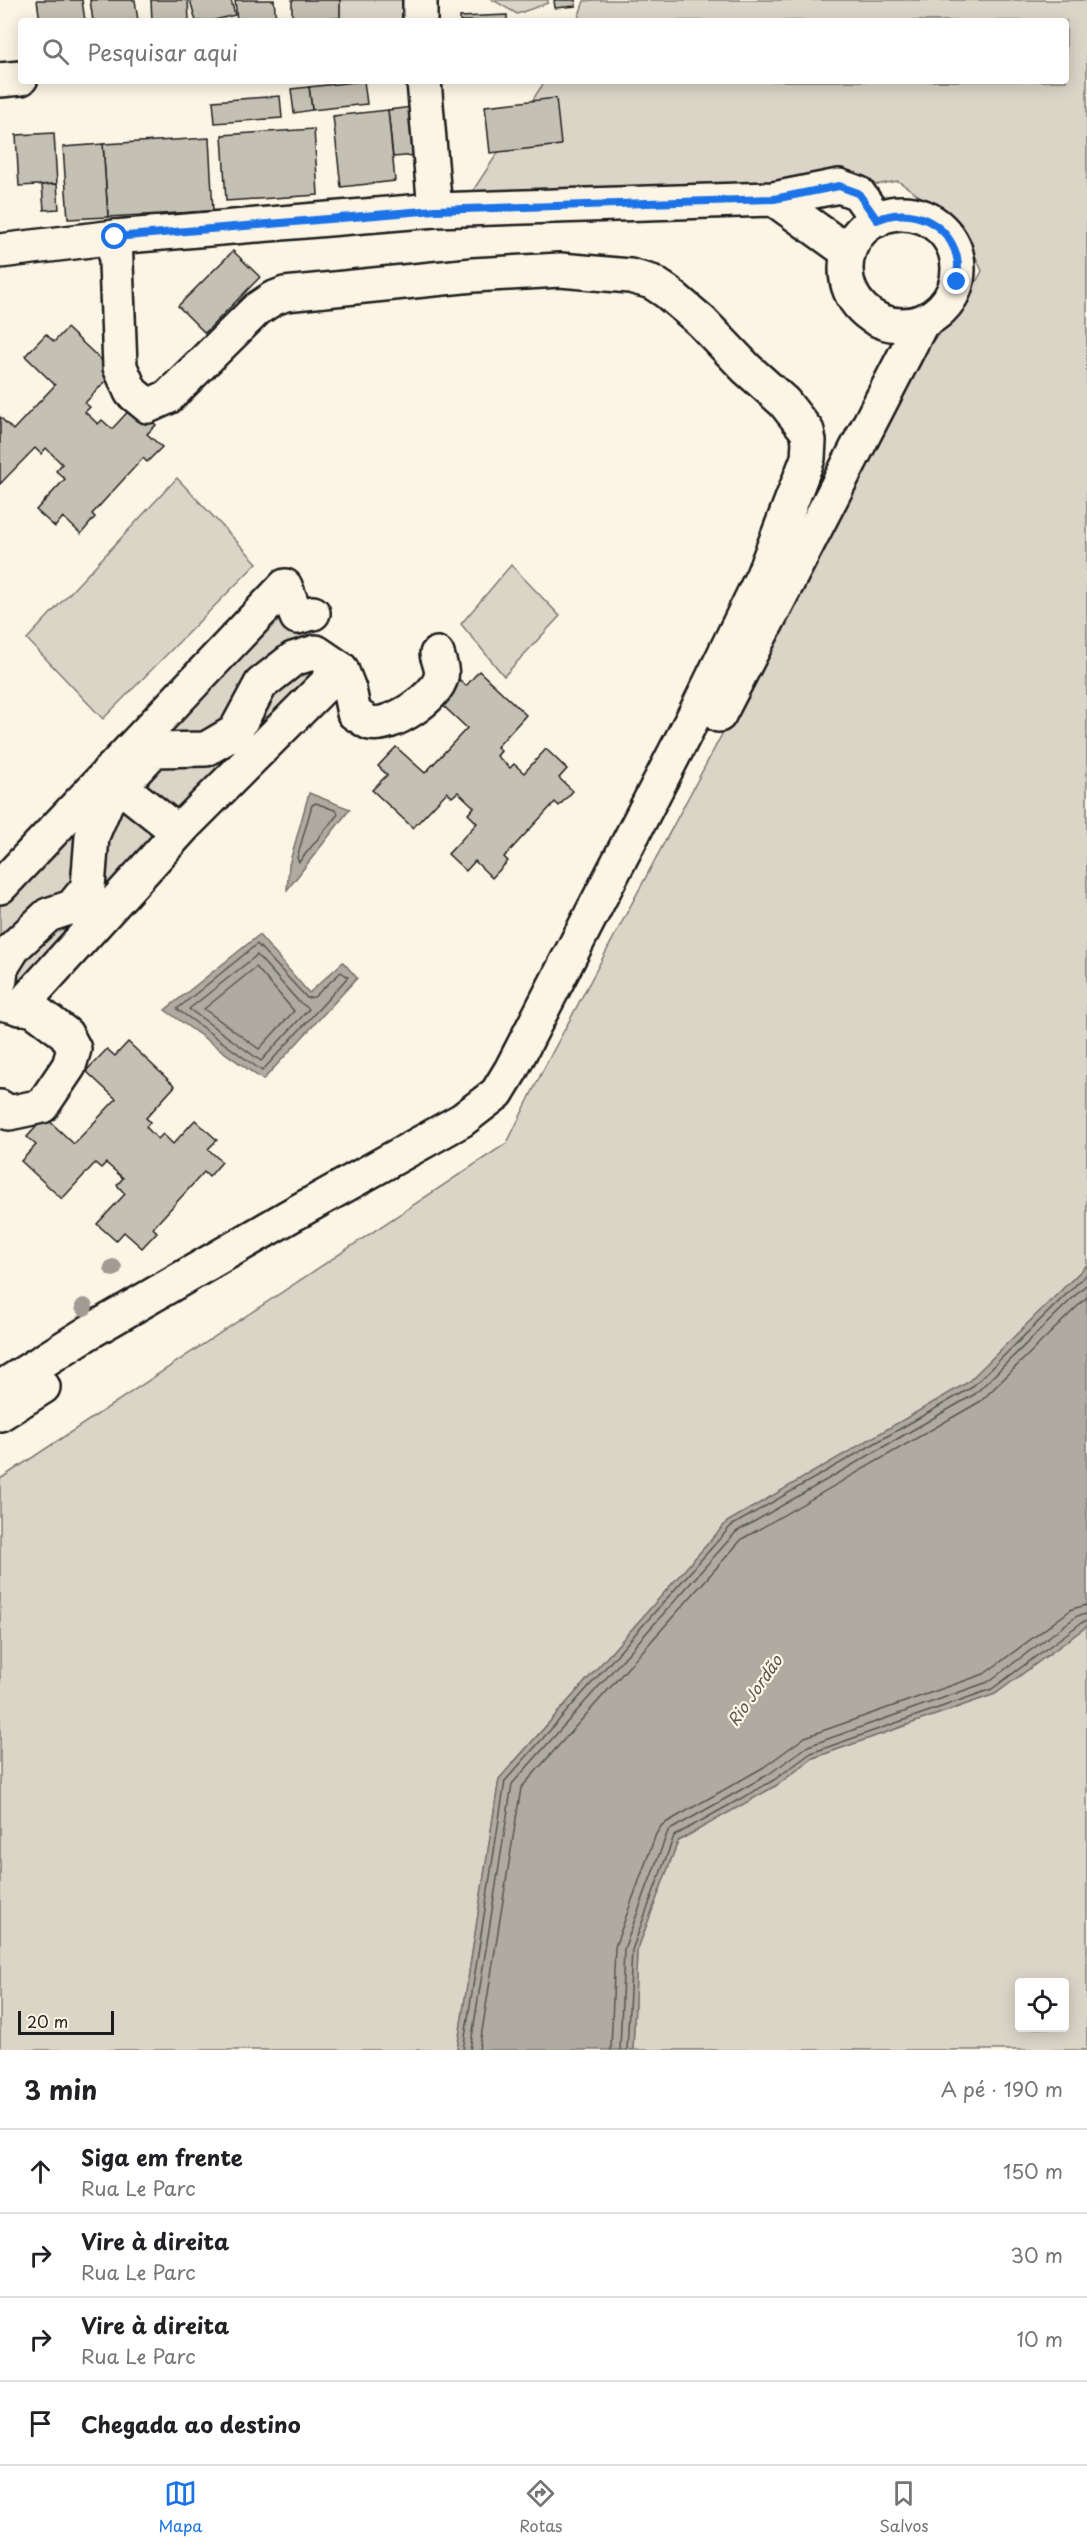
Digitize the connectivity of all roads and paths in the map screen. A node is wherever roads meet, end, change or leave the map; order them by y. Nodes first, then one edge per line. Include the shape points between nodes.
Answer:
1 (420, 0) edge
2 (420, 18) edge
3 (18, 78) edge
4 (0, 80) edge
5 (424, 84) edge
6 (774, 199) junction
7 (435, 210) junction
8 (877, 220) junction
9 (115, 237) junction
10 (0, 251) edge
11 (848, 252) junction
12 (922, 322) junction
13 (313, 613) dead end
14 (437, 654) dead end
15 (341, 669) junction
16 (114, 779) junction
17 (178, 832) junction
18 (0, 886) edge
19 (0, 980) edge
20 (9, 1005) edge
21 (0, 1107) edge
22 (0, 1388) edge
23 (0, 1414) edge

1 - 2 street
3 - 4 street
5 - 7 street
6 - 7 street
6 - 8 street via 839,186 858,193
6 - 11 street
7 - 9 street
8 - 11 street via 856,237
8 - 12 street via 907,213 925,218 941,229 952,244 958,263 957,282 950,300
9 - 10 street
9 - 22 street via 120,368 131,392 148,406 168,397 257,309 285,294 560,270 630,276 652,282 667,292 784,402 807,431 808,449 763,575 698,708 496,1093 462,1120 91,1331
11 - 12 street via 849,288 864,310 887,324 905,326
12 - 23 street via 690,771 500,1114 216,1276
13 - 16 street via 297,617 285,586
14 - 15 street via 442,675 437,688 393,720 371,723 354,713
15 - 16 street via 316,652 293,659 261,684 235,732 206,749 154,750
15 - 17 street
16 - 17 street
16 - 18 street
16 - 19 street via 92,836 88,886 72,907 48,915 14,947 1,968
17 - 20 street
20 - 21 street via 34,1010 66,1034 74,1049 69,1066 42,1106 9,1113

